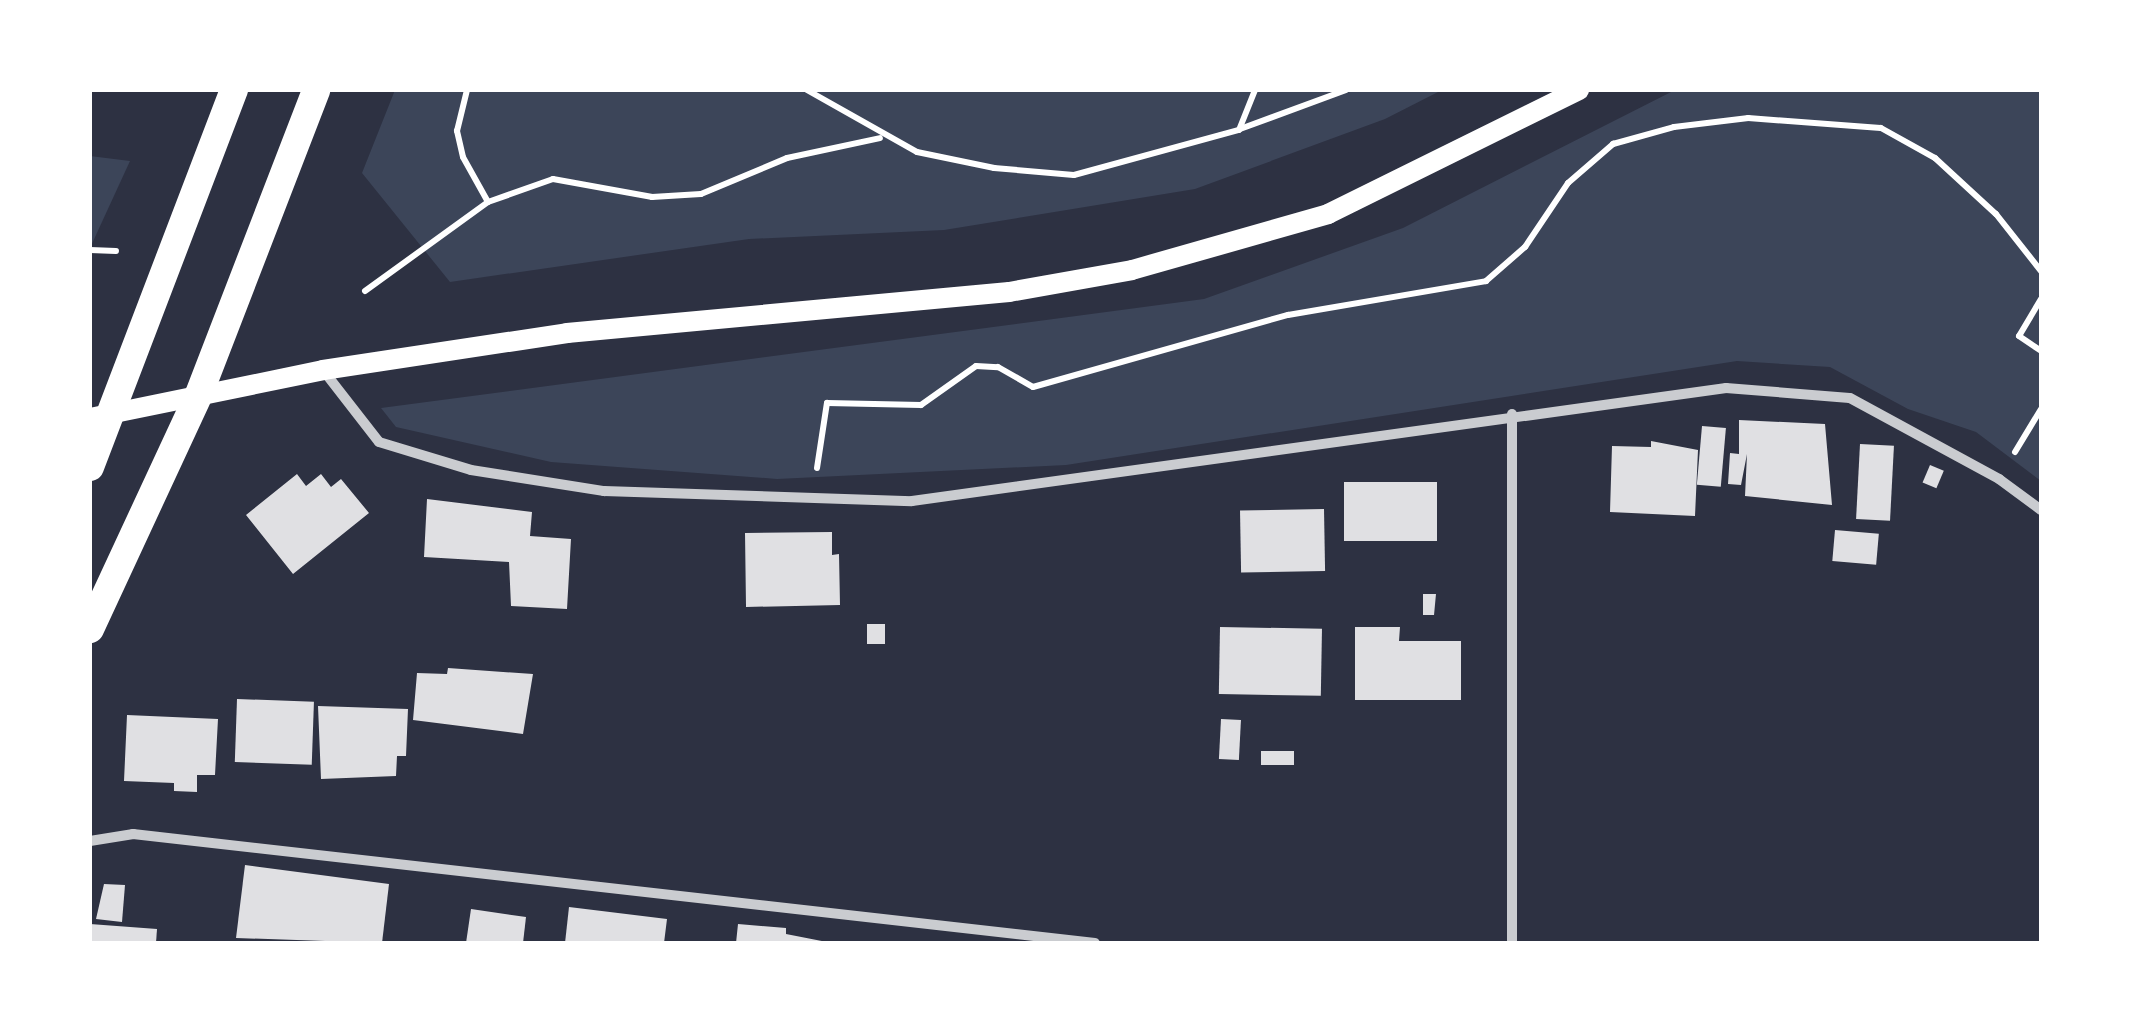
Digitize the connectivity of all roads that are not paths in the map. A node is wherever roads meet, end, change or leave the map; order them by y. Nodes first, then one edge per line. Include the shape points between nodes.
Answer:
1 (234, 90) edge
2 (316, 90) edge
3 (1579, 90) edge
4 (324, 370) junction
5 (199, 394) junction
6 (1512, 414) junction
7 (101, 416) edge
8 (90, 467) edge
9 (2041, 510) edge
10 (90, 629) edge
11 (90, 840) edge
12 (1095, 943) edge
13 (1512, 943) edge

1 - 7 highway
2 - 5 highway
3 - 4 main road via 1328,214 1132,270 1009,292 567,333
4 - 5 main road
4 - 6 street via 379,442 471,470 604,490 812,502 912,502
5 - 7 main road
5 - 10 highway
6 - 9 street via 1726,388 1850,398 1999,478
6 - 13 street
7 - 8 highway
11 - 12 street via 133,834

